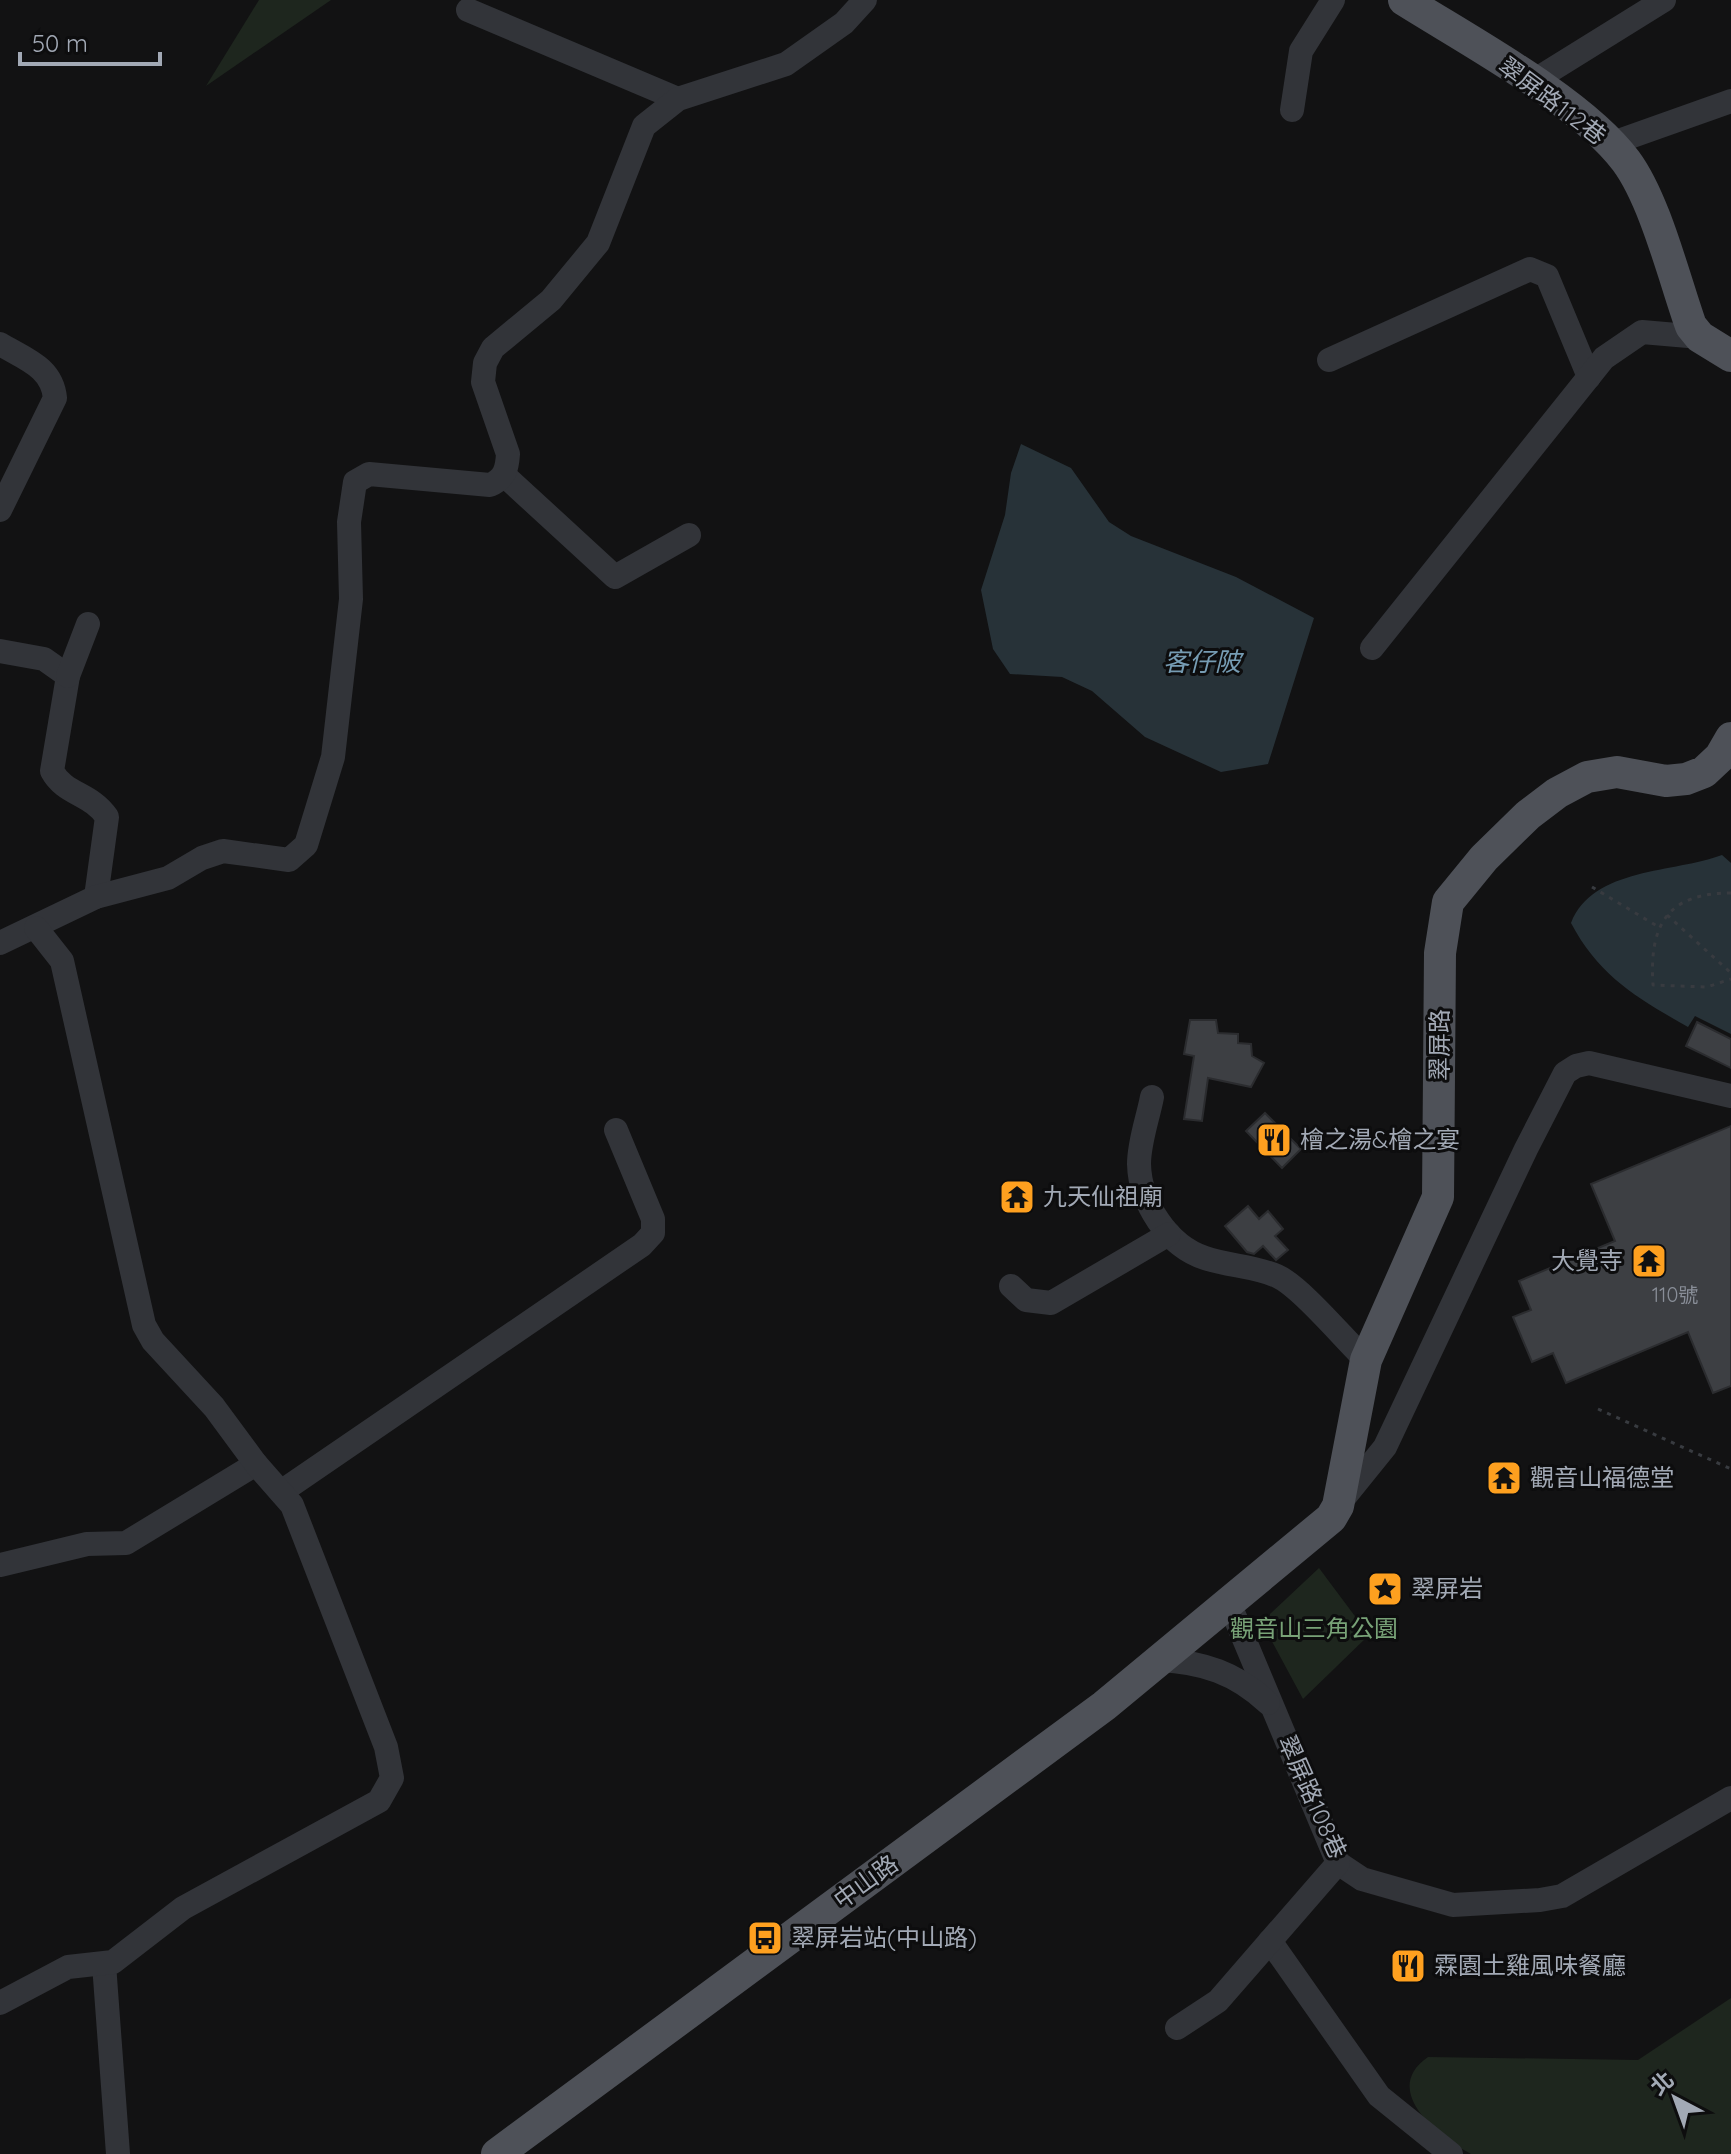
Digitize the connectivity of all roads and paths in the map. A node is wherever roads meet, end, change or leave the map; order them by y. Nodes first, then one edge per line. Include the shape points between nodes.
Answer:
1 (865, 0) edge
2 (1333, 0) edge
3 (1404, 0) edge
4 (1664, 0) edge
5 (468, 10) dead end
6 (1532, 82) junction
7 (678, 99) junction
8 (1731, 101) edge
9 (1292, 110) dead end
10 (1610, 144) junction
11 (1700, 337) junction
12 (0, 344) edge
13 (1731, 356) edge
14 (1329, 360) dead end
15 (1589, 377) junction
16 (504, 475) junction
17 (0, 510) edge
18 (689, 535) dead end
19 (88, 624) dead end
20 (1372, 648) dead end
21 (0, 651) edge
22 (68, 676) junction
23 (1731, 738) edge
24 (1718, 773) edge
25 (1592, 887) dead end
26 (1731, 893) edge
27 (96, 897) junction
28 (1667, 915) junction
29 (1657, 926) junction
30 (36, 928) junction
31 (0, 943) edge
32 (1731, 976) edge
33 (1731, 1096) edge
34 (1152, 1097) dead end
35 (616, 1130) dead end
36 (1169, 1234) junction
37 (1011, 1286) dead end
38 (1366, 1360) junction
39 (1598, 1409) dead end
40 (256, 1464) junction
41 (1731, 1469) edge
42 (281, 1492) junction
43 (1338, 1506) junction
44 (0, 1565) edge
45 (1229, 1603) junction
46 (1159, 1660) junction
47 (1273, 1707) junction
48 (1731, 1798) edge
49 (1338, 1863) junction
50 (1270, 1941) junction
51 (104, 1964) junction
52 (0, 2003) edge
53 (1177, 2028) dead end
54 (118, 2154) edge
55 (497, 2154) edge
56 (1451, 2154) edge

1 - 7 street via 844,23 786,64
2 - 9 street via 1301,51
3 - 6 main road, 翠屏路112巷
4 - 6 street
5 - 7 street
6 - 10 main road, 翠屏路112巷
7 - 16 street via 644,126 635,141 598,243 551,300 493,348 485,363 483,382 508,454
8 - 10 street
10 - 11 main road, 翠屏路112巷 via 1639,184 1691,326
11 - 13 main road
11 - 15 street via 1642,332 1604,358
12 - 17 street via 47,372 55,398
14 - 15 street via 1530,269 1547,276
15 - 20 street
16 - 18 street via 615,577
16 - 27 street via 490,485 369,474 355,482 349,522 351,599 333,757 306,845 297,856 277,861 223,851 168,878
19 - 22 street
21 - 22 street via 44,659
22 - 27 street via 52,771 59,784 97,802 107,817
23 - 24 main road
24 - 38 main road, 翠屏路 via 1666,781 1617,772 1587,777 1528,815 1448,902 1440,953 1438,1197
25 - 29 path
26 - 28 path via 1692,897
27 - 30 street
28 - 29 path
28 - 32 path
29 - 32 path via 1651,955 1653,985 1707,987
30 - 31 street
30 - 40 street via 62,961 144,1325
33 - 43 street via 1589,1063 1565,1073 1385,1447
34 - 36 street via 1139,1160 1141,1184
35 - 42 street via 653,1219 653,1233
36 - 37 street via 1051,1303 1026,1300
36 - 38 street via 1182,1249 1206,1259 1280,1277
38 - 43 main road, 翠屏路
39 - 41 path
40 - 42 street
40 - 44 street via 126,1543 87,1544
42 - 51 street via 304,1527 386,1747 392,1778 387,1792 183,1908 124,1956
43 - 45 main road via 1331,1518
45 - 46 main road, 中山路
45 - 47 street, 翠屏路108巷
46 - 47 street via 1192,1662 1227,1673
46 - 55 main road, 中山路
47 - 49 street, 翠屏路108巷
48 - 49 street, 翠屏路108巷 via 1562,1896 1540,1900 1453,1905 1362,1879
49 - 50 street
50 - 53 street via 1218,2001
50 - 56 street via 1379,2096
51 - 52 street via 68,1967
51 - 54 street

